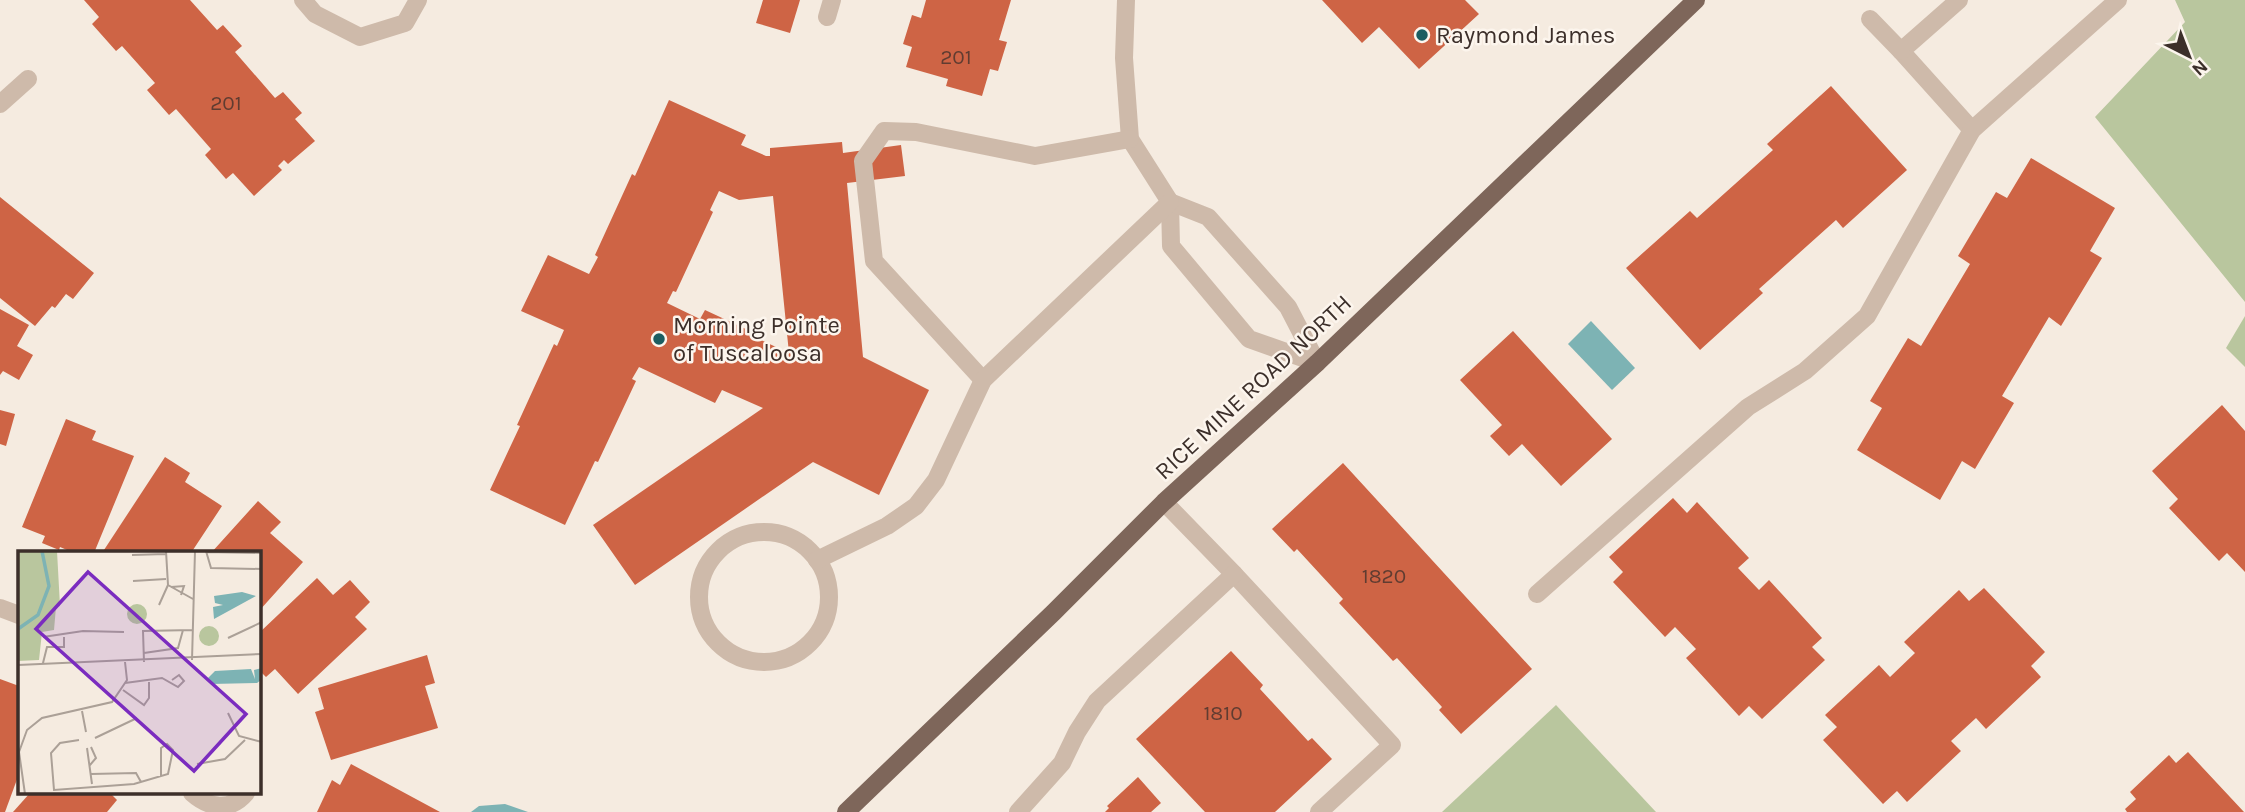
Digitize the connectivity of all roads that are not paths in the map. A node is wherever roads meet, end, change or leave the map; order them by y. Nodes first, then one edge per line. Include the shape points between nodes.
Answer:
1 (303, 0) edge
2 (418, 0) edge
3 (1126, 0) edge
4 (1696, 0) edge
5 (1959, 0) edge
6 (2118, 0) edge
7 (1870, 19) dead end
8 (1901, 51) junction
9 (28, 79) dead end
10 (0, 104) edge
11 (1972, 130) junction
12 (1130, 139) junction
13 (1170, 202) junction
14 (1317, 363) junction
15 (984, 380) junction
16 (1164, 502) junction
17 (817, 560) junction
18 (1234, 574) junction
19 (1537, 594) dead end
20 (0, 608) edge
21 (18, 615) edge
22 (193, 794) edge
23 (245, 794) edge
24 (846, 812) edge
25 (1018, 812) edge
26 (1320, 812) edge

1 - 2 street via 315,14 360,37 405,23
3 - 12 street via 1124,58
4 - 14 main road, RICE MINE ROAD NORTH
5 - 8 street
6 - 11 street
7 - 8 street
8 - 11 street
9 - 10 street
11 - 19 street via 1867,316 1805,370 1748,407
12 - 13 street
12 - 15 street via 1035,156 916,132 884,131 863,161 874,261
13 - 14 street via 1208,217 1288,307
13 - 14 street via 1171,246 1249,339
13 - 15 street
14 - 16 main road, RICE MINE ROAD NORTH
15 - 17 street via 936,480 916,506 887,526
16 - 18 street
16 - 24 main road, RICE MINE ROAD NORTH
17 - 17 street via 802,543 783,534 743,534 724,544 710,559 699,588 701,618 711,636 726,651 765,663 803,649 818,635 827,616 830,596
18 - 25 street via 1097,701 1062,763
18 - 26 street via 1392,745
20 - 21 street
22 - 23 street via 216,808

